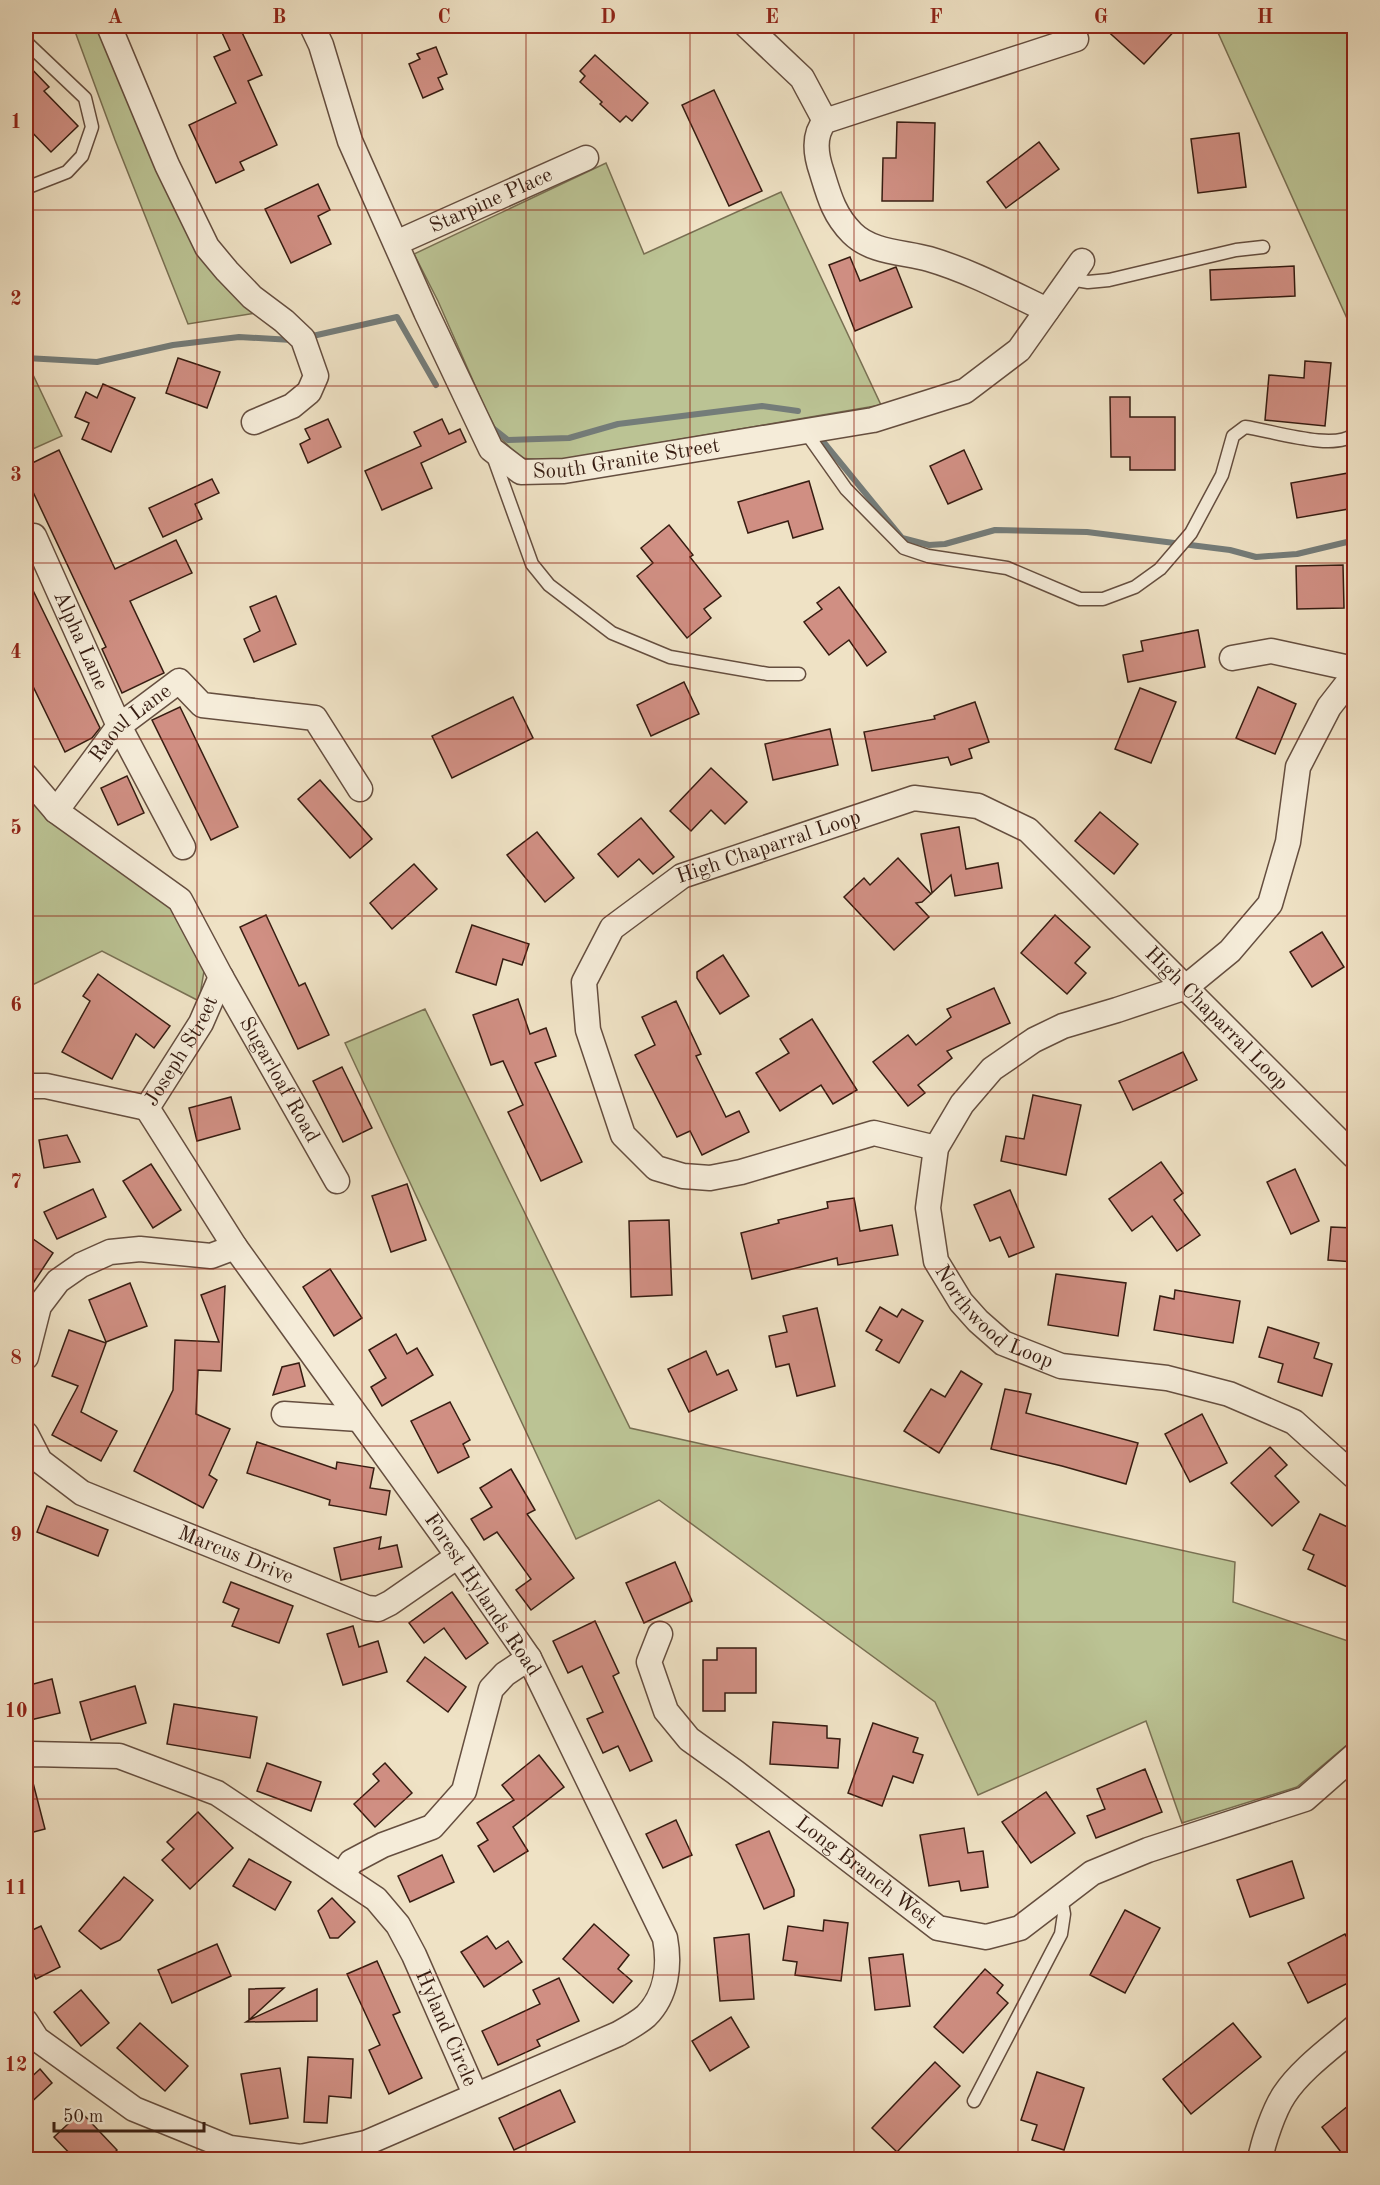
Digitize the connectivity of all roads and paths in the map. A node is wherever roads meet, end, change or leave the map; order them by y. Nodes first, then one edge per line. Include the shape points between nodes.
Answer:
1 (109, 26) edge
2 (312, 26) edge
3 (747, 26) edge
4 (1076, 39) dead end
5 (26, 42) edge
6 (825, 121) junction
7 (586, 158) dead end
8 (26, 188) edge
9 (396, 243) junction
10 (1263, 247) dead end
11 (1076, 270) joint
12 (1047, 310) junction
13 (254, 422) dead end
14 (805, 431) junction
15 (1354, 434) edge
16 (491, 449) junction
17 (26, 539) edge
18 (1232, 658) dead end
19 (1354, 669) edge
20 (799, 674) dead end
21 (1354, 675) edge
22 (119, 726) junction
23 (26, 776) edge
24 (360, 789) dead end
25 (56, 811) junction
26 (183, 847) dead end
27 (221, 977) junction
28 (1186, 987) junction
29 (26, 1086) edge
30 (147, 1108) junction
31 (936, 1148) junction
32 (1354, 1156) edge
33 (337, 1181) dead end
34 (235, 1247) junction
35 (26, 1357) edge
36 (284, 1414) dead end
37 (359, 1419) junction
38 (26, 1434) edge
39 (1354, 1476) edge
40 (458, 1556) junction
41 (660, 1634) dead end
42 (529, 1658) junction
43 (26, 1755) edge
44 (1354, 1756) edge
45 (343, 1875) junction
46 (1060, 1897) junction
47 (26, 2022) edge
48 (1354, 2028) edge
49 (476, 2094) junction
50 (974, 2101) dead end
51 (1260, 2160) edge

1 - 13 street via 167,165 207,247 252,297 284,321 305,344 316,376 309,392 292,406
2 - 9 street, South Granite Street via 350,141
3 - 6 street via 802,78
4 - 6 street
5 - 8 lane via 85,99 92,127 82,156 67,172
6 - 12 street via 818,130 817,160 835,212 853,234 874,247 929,259 973,275
7 - 9 street, Starpine Place
9 - 16 street, South Granite Street
10 - 11 lane via 1109,280 1088,282
11 - 12 street, South Granite Street
12 - 14 street, South Granite Street via 1019,350 965,391 873,420
14 - 15 lane via 846,489 904,548 928,556 1006,568 1080,599 1103,599 1135,586 1160,569 1191,533 1222,475 1233,436 1245,427 1321,441 1349,439
14 - 16 street, South Granite Street via 564,471 520,472
16 - 20 lane via 532,564 549,585 612,633 670,657 768,674
17 - 22 street, Alpha Lane via 34,536
18 - 19 street via 1271,651
21 - 28 street, Northwood Loop via 1329,707 1298,767 1288,842 1270,904 1230,951
22 - 24 street, Raoul Lane via 180,681 202,705 315,718
22 - 25 street, Raoul Lane
22 - 26 street, Alpha Lane
23 - 25 street
25 - 27 street via 180,900
27 - 30 street, Joseph Street via 201,1023
27 - 33 street, Sugarloaf Road
28 - 31 street, Northwood Loop via 1063,1026 1034,1040 993,1069 962,1104
28 - 31 street, High Chaparral Loop via 1028,830 978,806 914,798 682,876 612,928 584,982 588,1030 623,1135 656,1168 710,1178 874,1132
28 - 32 street, High Chaparral Loop
29 - 30 street, Joseph Street via 46,1086
30 - 34 street, Forest Hylands Road
31 - 39 street, Northwood Loop via 928,1208 936,1261 961,1302 1003,1343 1061,1366 1167,1378 1229,1394 1294,1422
34 - 35 street via 212,1256 141,1249 110,1252 81,1265 58,1281 39,1306
34 - 37 street, Forest Hylands Road
36 - 37 street
37 - 40 street, Forest Hylands Road
38 - 40 street, Marcus Drive via 40,1461 82,1492 367,1608 378,1609 390,1603
40 - 42 street, Forest Hylands Road
41 - 46 street, Long Branch West via 649,1662 666,1711 688,1739 938,1928 986,1937 1020,1928
42 - 45 street via 491,1689 464,1791 432,1827 351,1862
42 - 49 street, Forest Hylands Road via 665,1938 669,1957 666,1979 645,2016 618,2034
43 - 45 street, Hyland Circle via 119,1756 217,1793
44 - 46 street, Long Branch West via 1305,1799 1101,1869
45 - 49 street, Hyland Circle via 376,1899 398,1925
46 - 50 lane via 1064,1914 1061,1934
47 - 49 street, Hyland Circle via 37,2039 134,2109 230,2148 302,2157 366,2143
48 - 51 street via 1284,2095 1262,2144

